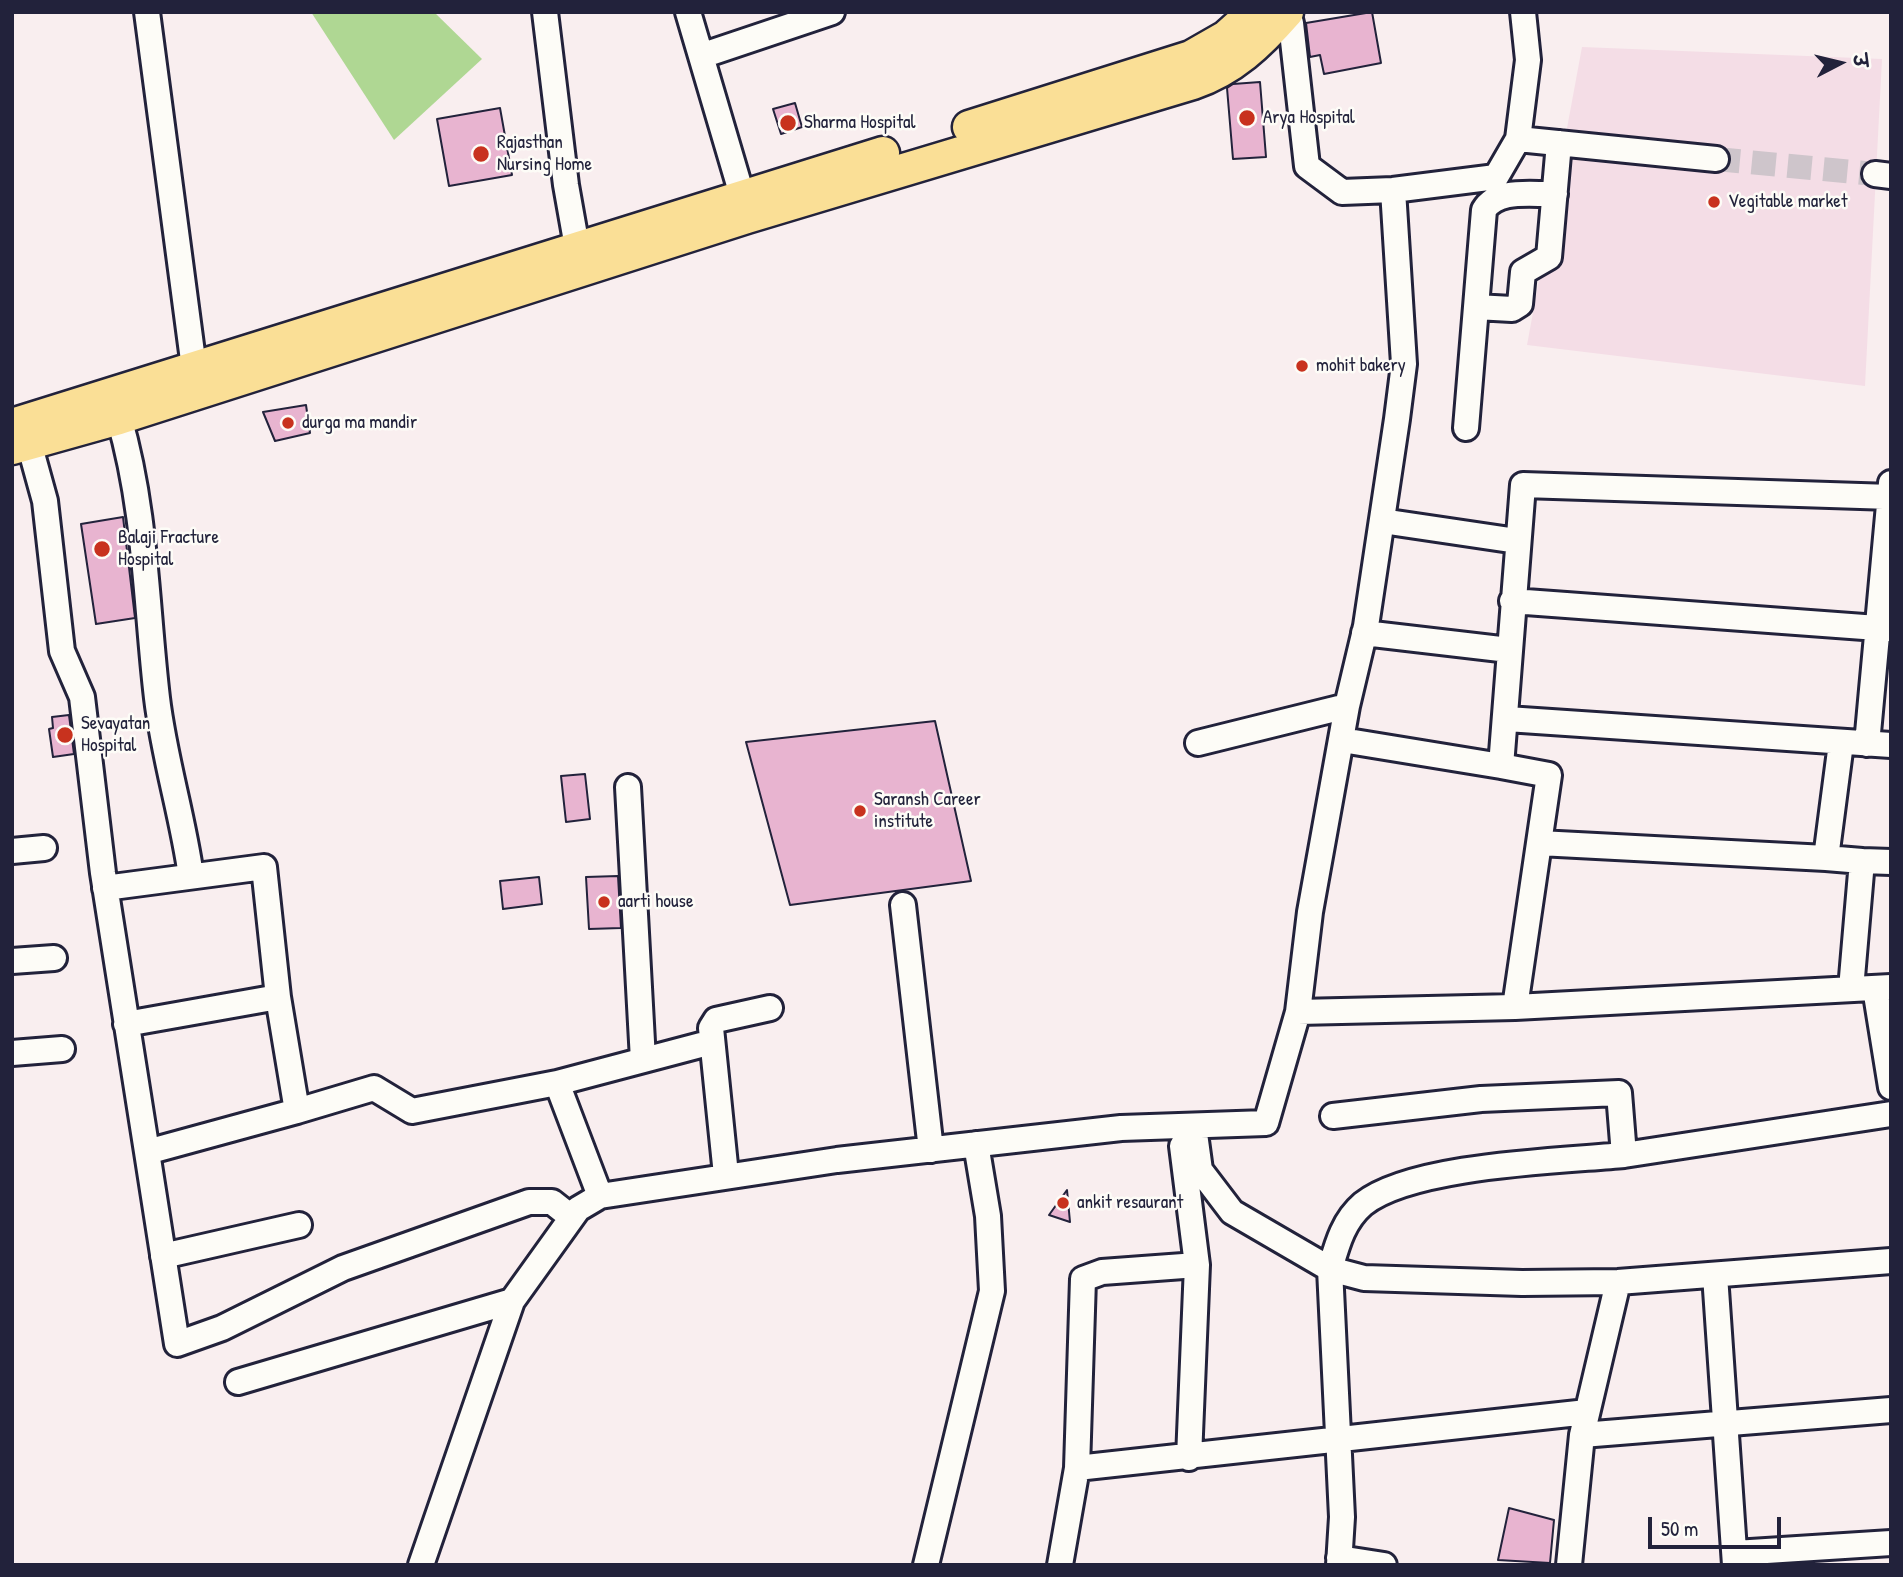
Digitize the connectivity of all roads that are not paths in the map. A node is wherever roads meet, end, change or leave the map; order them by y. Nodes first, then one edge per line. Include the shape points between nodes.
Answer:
1 (147, 12) edge
2 (545, 12) edge
3 (688, 12) edge
4 (832, 12) edge
5 (1523, 12) edge
6 (1282, 15) edge
7 (701, 56) junction
8 (1518, 139) junction
9 (1559, 143) junction
10 (1716, 159) tunnel mouth
11 (1393, 190) junction
12 (1555, 194) junction
13 (742, 195) junction
14 (577, 247) junction
15 (1476, 307) junction
16 (196, 379) junction
17 (119, 418) junction
18 (1466, 428) dead end
19 (18, 439) edge
20 (1891, 482) edge
21 (1890, 497) edge
22 (1381, 521) junction
23 (1517, 541) junction
24 (1512, 601) junction
25 (1884, 629) edge
26 (1364, 633) junction
27 (1509, 650) junction
28 (1348, 706) junction
29 (1507, 719) junction
30 (1342, 740) junction
31 (1198, 743) dead end
32 (1841, 743) junction
33 (1879, 745) edge
34 (1501, 766) junction
35 (628, 787) dead end
36 (1539, 843) junction
37 (44, 848) dead end
38 (12, 850) edge
39 (1826, 858) junction
40 (1862, 860) junction
41 (1891, 862) edge
42 (191, 876) junction
43 (105, 888) junction
44 (903, 905) dead end
45 (54, 958) dead end
46 (12, 961) edge
47 (1872, 988) edge
48 (278, 997) junction
49 (1515, 1007) junction
50 (770, 1008) dead end
51 (1298, 1012) junction
52 (126, 1024) junction
53 (712, 1042) junction
54 (62, 1049) dead end
55 (12, 1053) edge
56 (643, 1060) junction
57 (557, 1083) junction
58 (1891, 1087) edge
59 (297, 1111) junction
60 (1891, 1114) edge
61 (1333, 1116) dead end
62 (1187, 1125) junction
63 (976, 1144) junction
64 (931, 1150) junction
65 (147, 1152) junction
66 (1624, 1155) junction
67 (726, 1175) junction
68 (600, 1196) junction
69 (572, 1217) junction
70 (299, 1226) dead end
71 (163, 1256) junction
72 (1891, 1261) edge
73 (1197, 1265) junction
74 (1330, 1269) junction
75 (1715, 1275) junction
76 (1618, 1282) junction
77 (512, 1301) junction
78 (238, 1382) dead end
79 (1891, 1410) edge
80 (1585, 1424) junction
81 (1726, 1424) junction
82 (1338, 1440) junction
83 (1189, 1458) junction
84 (1077, 1468) junction
85 (1891, 1543) edge
86 (1857, 1555) edge
87 (1735, 1559) edge
88 (1339, 1561) edge
89 (421, 1565) edge
90 (926, 1565) edge
91 (1060, 1565) edge
92 (1384, 1565) edge
93 (1569, 1565) edge

1 - 16 street
2 - 14 street
3 - 7 street
4 - 7 street
5 - 8 street via 1528,60
6 - 11 street via 1307,166 1342,192
6 - 13 main road via 1191,57
6 - 16 main road via 1249,52 1222,73 1193,83
7 - 13 street
8 - 9 street
8 - 11 street via 1496,177
9 - 10 street
9 - 12 street
11 - 22 street via 1404,364
12 - 15 street via 1549,257 1523,272 1520,304 1512,309
12 - 15 street via 1498,195 1489,201 1484,210
13 - 14 main road
14 - 16 main road
15 - 18 street
16 - 17 main road
16 - 19 main road
17 - 19 main road
17 - 42 street via 136,486 157,699
19 - 43 street via 45,501 62,651 82,697
20 - 21 street
21 - 23 street via 1523,485
21 - 25 street
22 - 23 street
22 - 26 street
23 - 24 street
24 - 25 street
24 - 27 street
25 - 33 street
26 - 27 street
26 - 28 street
27 - 29 street
28 - 30 street
28 - 31 street
29 - 32 street
29 - 34 street
30 - 34 street
30 - 51 street via 1310,912
32 - 33 street
32 - 39 street
34 - 36 street via 1549,775
35 - 56 street
36 - 39 street
36 - 49 street
37 - 38 street
39 - 40 street
40 - 41 street
40 - 47 street
42 - 43 street
42 - 48 street via 264,867
43 - 52 street
44 - 64 street
45 - 46 street
47 - 49 street
47 - 58 street
48 - 52 street
48 - 59 street
49 - 51 street
50 - 53 street via 716,1020 711,1027
51 - 62 street via 1266,1123
52 - 65 street
53 - 56 street
53 - 67 street
54 - 55 street
56 - 57 street
57 - 59 street via 412,1111 374,1088
57 - 68 street
59 - 65 street
60 - 66 street
61 - 66 street via 1481,1099 1619,1093
62 - 63 street
62 - 73 street
62 - 74 street via 1200,1170 1233,1212
63 - 64 street
63 - 90 street via 988,1216 992,1292
64 - 67 street
65 - 71 street
66 - 74 street via 1484,1168 1409,1182 1363,1204 1340,1233
67 - 68 street
68 - 69 street
69 - 71 street via 552,1202 528,1202 343,1268 222,1328 177,1345
69 - 77 street
70 - 71 street
72 - 75 street
73 - 83 street
73 - 84 street via 1102,1272 1083,1279
74 - 76 street via 1364,1278
74 - 82 street
75 - 76 street
75 - 81 street
76 - 80 street
77 - 78 street
77 - 89 street
79 - 81 street
80 - 81 street
80 - 82 street
80 - 93 street
81 - 87 street
82 - 83 street
82 - 88 street
83 - 84 street
84 - 91 street
85 - 86 street
86 - 87 street
88 - 92 street

